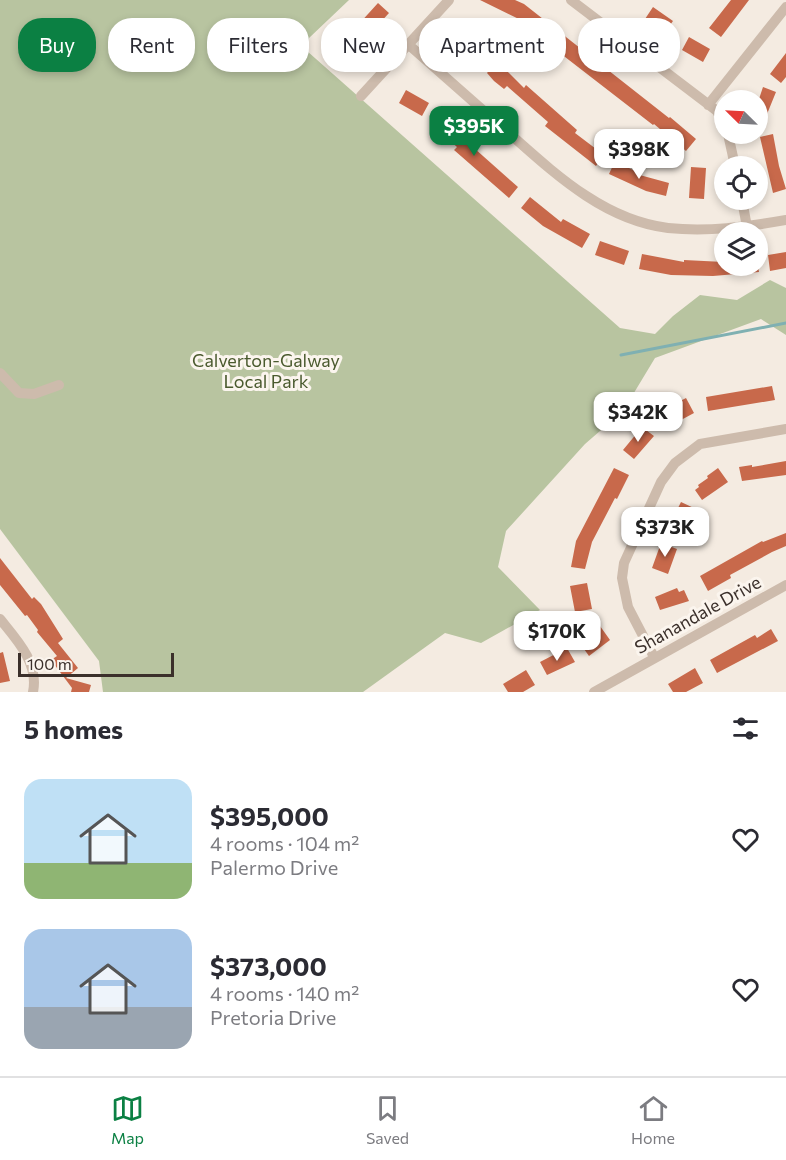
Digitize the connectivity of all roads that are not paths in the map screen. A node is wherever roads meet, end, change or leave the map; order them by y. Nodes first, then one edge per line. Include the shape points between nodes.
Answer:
1 (449, 0) edge
2 (571, 0) edge
3 (786, 7) edge
4 (409, 45) junction
5 (361, 96) dead end
6 (708, 105) junction
7 (714, 109) edge
8 (786, 220) edge
9 (768, 223) edge
10 (714, 230) edge
11 (0, 374) edge
12 (59, 385) dead end
13 (786, 429) edge
14 (786, 585) edge
15 (0, 619) edge
16 (654, 657) junction
17 (33, 692) edge
18 (594, 692) edge

1 - 4 street
2 - 6 street
3 - 6 street
4 - 5 street
4 - 10 street via 557,176 594,201 666,228
6 - 7 street
8 - 9 street
11 - 12 street via 19,393 34,394
13 - 16 street via 700,444 675,463 661,482 624,563 622,578 628,607
14 - 16 street, Shanandale Drive
15 - 17 street via 31,662
16 - 18 street, Shanandale Drive

